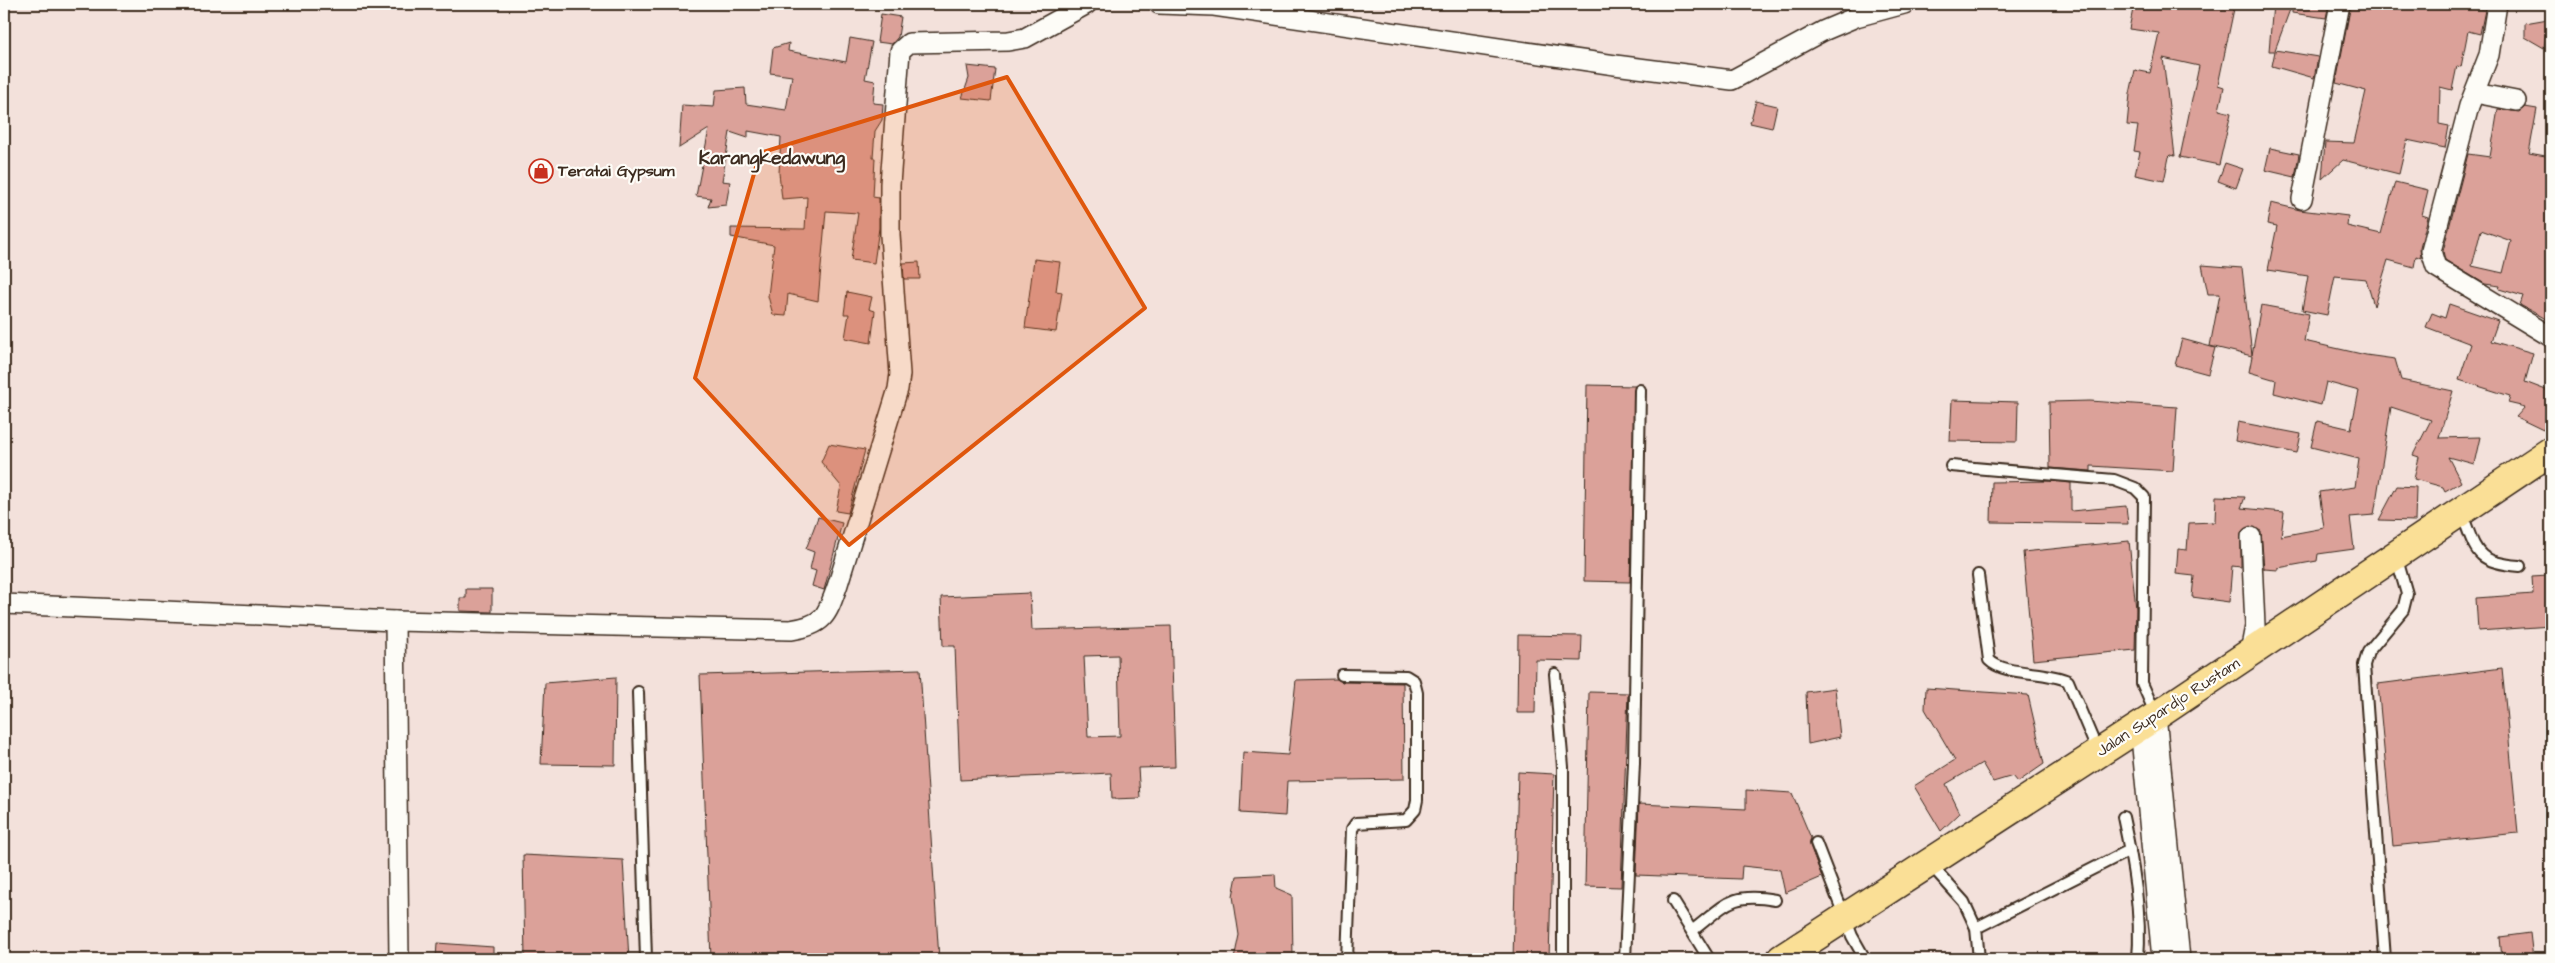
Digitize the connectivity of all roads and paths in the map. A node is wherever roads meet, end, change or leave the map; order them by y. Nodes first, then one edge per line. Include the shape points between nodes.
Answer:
1 (1087, 4) edge
2 (1158, 4) edge
3 (1904, 4) edge
4 (2340, 4) edge
5 (2497, 4) edge
6 (2474, 94) junction
7 (2516, 101) dead end
8 (2302, 199) dead end
9 (2551, 337) edge
10 (1640, 390) dead end
11 (2551, 451) edge
12 (1951, 466) dead end
13 (2551, 468) edge
14 (2461, 511) junction
15 (2251, 537) dead end
16 (2396, 555) junction
17 (2520, 566) dead end
18 (1978, 574) dead end
19 (4, 604) edge
20 (395, 621) junction
21 (2250, 652) junction
22 (1555, 674) dead end
23 (1342, 675) dead end
24 (638, 692) dead end
25 (2148, 721) junction
26 (2098, 753) junction
27 (2123, 817) dead end
28 (1816, 843) dead end
29 (2130, 850) junction
30 (1929, 863) junction
31 (1775, 900) dead end
32 (1673, 901) dead end
33 (1846, 916) junction
34 (1976, 928) junction
35 (1692, 931) junction
36 (399, 959) edge
37 (646, 959) edge
38 (1347, 959) edge
39 (1563, 959) edge
40 (1625, 959) edge
41 (1709, 959) edge
42 (1781, 959) edge
43 (1865, 959) edge
44 (1979, 959) edge
45 (2138, 959) edge
46 (2162, 959) edge
47 (2180, 959) edge
48 (2385, 959) edge

1 - 20 street via 1025,38 909,43 900,51 890,184 890,235 900,374 838,584 822,620 808,628 791,630
2 - 3 street via 1214,6 1732,80 1824,31 1856,17
4 - 8 street
5 - 6 street via 2489,55
6 - 7 street
6 - 9 street via 2431,251 2432,259 2436,267 2445,273
10 - 40 lane via 1634,763
11 - 13 street
11 - 14 highway, Jalan Supardjo Rustam
12 - 25 lane via 2114,480 2135,488 2144,497 2142,683
14 - 16 highway, Jalan Supardjo Rustam
14 - 17 lane via 2475,550 2499,564
15 - 21 street via 2255,626
16 - 21 highway, Jalan Supardjo Rustam
16 - 48 lane via 2407,594 2403,610 2368,652 2364,665
18 - 26 lane via 1989,660 2000,668 2048,674 2068,681
19 - 20 street
20 - 36 street
21 - 25 highway, Jalan Supardjo Rustam
22 - 39 lane via 1563,767
23 - 38 lane via 1406,676 1414,681 1417,693 1417,800 1414,810 1406,820 1356,823 1352,829
24 - 37 lane
25 - 26 highway, Jalan Supardjo Rustam
25 - 46 street
25 - 47 street
26 - 30 highway, Jalan Supardjo Rustam
27 - 29 lane
28 - 33 lane
29 - 34 lane
29 - 45 lane via 2140,937
30 - 33 highway, Jalan Supardjo Rustam
30 - 34 lane via 1964,902
31 - 35 lane via 1751,896 1735,898
32 - 35 lane
33 - 42 highway, Jalan Supardjo Rustam
33 - 43 lane via 1852,936
34 - 44 lane
35 - 41 lane

